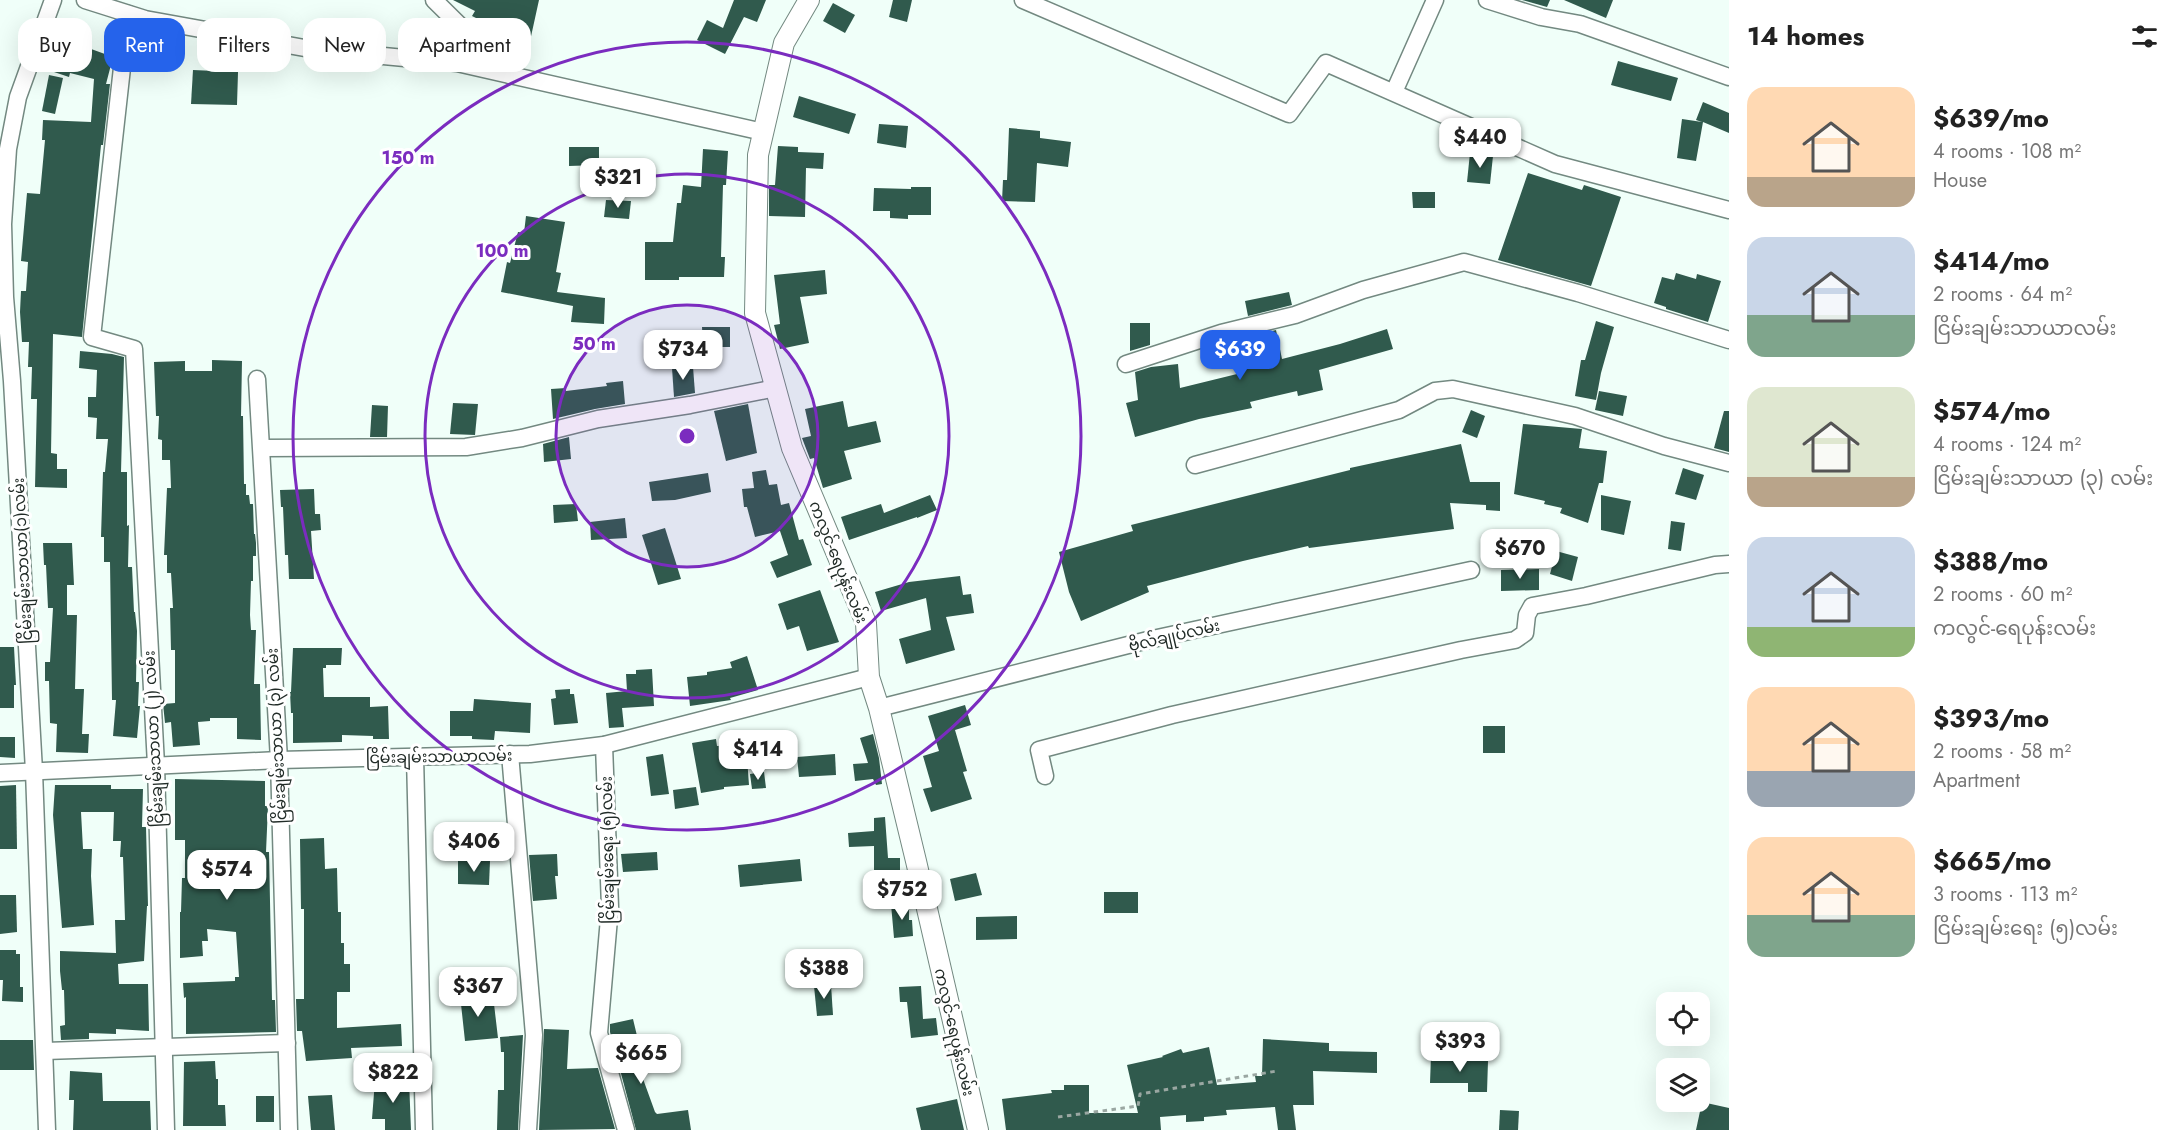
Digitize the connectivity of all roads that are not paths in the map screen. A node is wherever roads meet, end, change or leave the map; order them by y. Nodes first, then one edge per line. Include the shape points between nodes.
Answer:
1 (53, 0) edge
2 (85, 0) edge
3 (434, 0) edge
4 (809, 0) edge
5 (1023, 0) edge
6 (1435, 0) edge
7 (1487, 0) edge
8 (128, 14) junction
9 (511, 76) junction
10 (1729, 77) edge
11 (1394, 92) junction
12 (763, 132) junction
13 (1729, 210) edge
14 (1729, 340) edge
15 (1126, 364) dead end
16 (257, 379) dead end
17 (776, 388) junction
18 (262, 448) junction
19 (1729, 463) edge
20 (1195, 465) dead end
21 (1729, 564) edge
22 (1471, 570) dead end
23 (869, 677) junction
24 (879, 708) junction
25 (604, 745) junction
26 (510, 754) junction
27 (415, 756) junction
28 (279, 760) junction
29 (156, 765) junction
30 (34, 771) junction
31 (0, 773) edge
32 (1045, 776) dead end
33 (286, 1043) junction
34 (164, 1047) junction
35 (45, 1051) junction
36 (46, 1130) edge
37 (166, 1130) edge
38 (289, 1130) edge
39 (424, 1130) edge
40 (528, 1130) edge
41 (626, 1130) edge
42 (978, 1130) edge

1 - 30 street, ငြိမ်းချမ်းသာယာ(၁)လမ်း via 18,97 8,148 3,224
2 - 8 street
3 - 9 street
4 - 12 street, ကလွင်-ရေပုန်းလမ်း via 784,43
5 - 11 street via 1289,114 1326,63
6 - 11 street
7 - 10 street via 1580,24
8 - 9 street via 310,49 457,63
8 - 29 street, ငြိမ်းချမ်းသာယာ (၂) လမ်း via 92,337 134,349
9 - 12 street
11 - 13 street via 1555,164
12 - 17 street, ကလွင်-ရေပုန်းလမ်း via 758,156 755,313
14 - 15 street via 1464,262
16 - 18 street, ငြိမ်းချမ်းသာယာ (၃) လမ်း
17 - 18 street via 466,447
17 - 23 street, ကလွင်-ရေပုန်းလမ်း via 792,448 866,623
18 - 28 street, ငြိမ်းချမ်းသာယာ (၃) လမ်း
19 - 20 street via 1575,416 1453,389 1435,391 1399,410
21 - 32 street via 1532,606 1525,633 1515,640 1172,715 1039,750
22 - 24 street, ဗိုလ်ချုပ်လမ်း via 1148,640
23 - 24 street, ကလွင်-ရေပုန်းလမ်း
23 - 25 street, ငြိမ်းချမ်းသာယာလမ်း
24 - 42 street, ကလွင်-ရေပုန်းလမ်း
25 - 26 street, ငြိမ်းချမ်းသာယာလမ်း
25 - 41 street, ငြိမ်းချမ်းရေး (၅)လမ်း via 610,908 599,1033
26 - 27 street, ငြိမ်းချမ်းသာယာလမ်း
26 - 40 street via 534,1035
27 - 28 street, ငြိမ်းချမ်းသာယာလမ်း
27 - 39 street
28 - 29 street, ငြိမ်းချမ်းသာယာလမ်း
28 - 33 street, ငြိမ်းချမ်းသာယာ (၃) လမ်း
29 - 30 street, ငြိမ်းချမ်းသာယာလမ်း
29 - 34 street, ငြိမ်းချမ်းသာယာ (၂) လမ်း
30 - 31 street, ငြိမ်းချမ်းသာယာလမ်း
30 - 35 street, ငြိမ်းချမ်းသာယာ(၁)လမ်း
33 - 34 street
33 - 38 street, ငြိမ်းချမ်းသာယာ (၃) လမ်း
34 - 35 street
34 - 37 street, ငြိမ်းချမ်းသာယာ (၂) လမ်း
35 - 36 street, ငြိမ်းချမ်းသာယာ(၁)လမ်း

